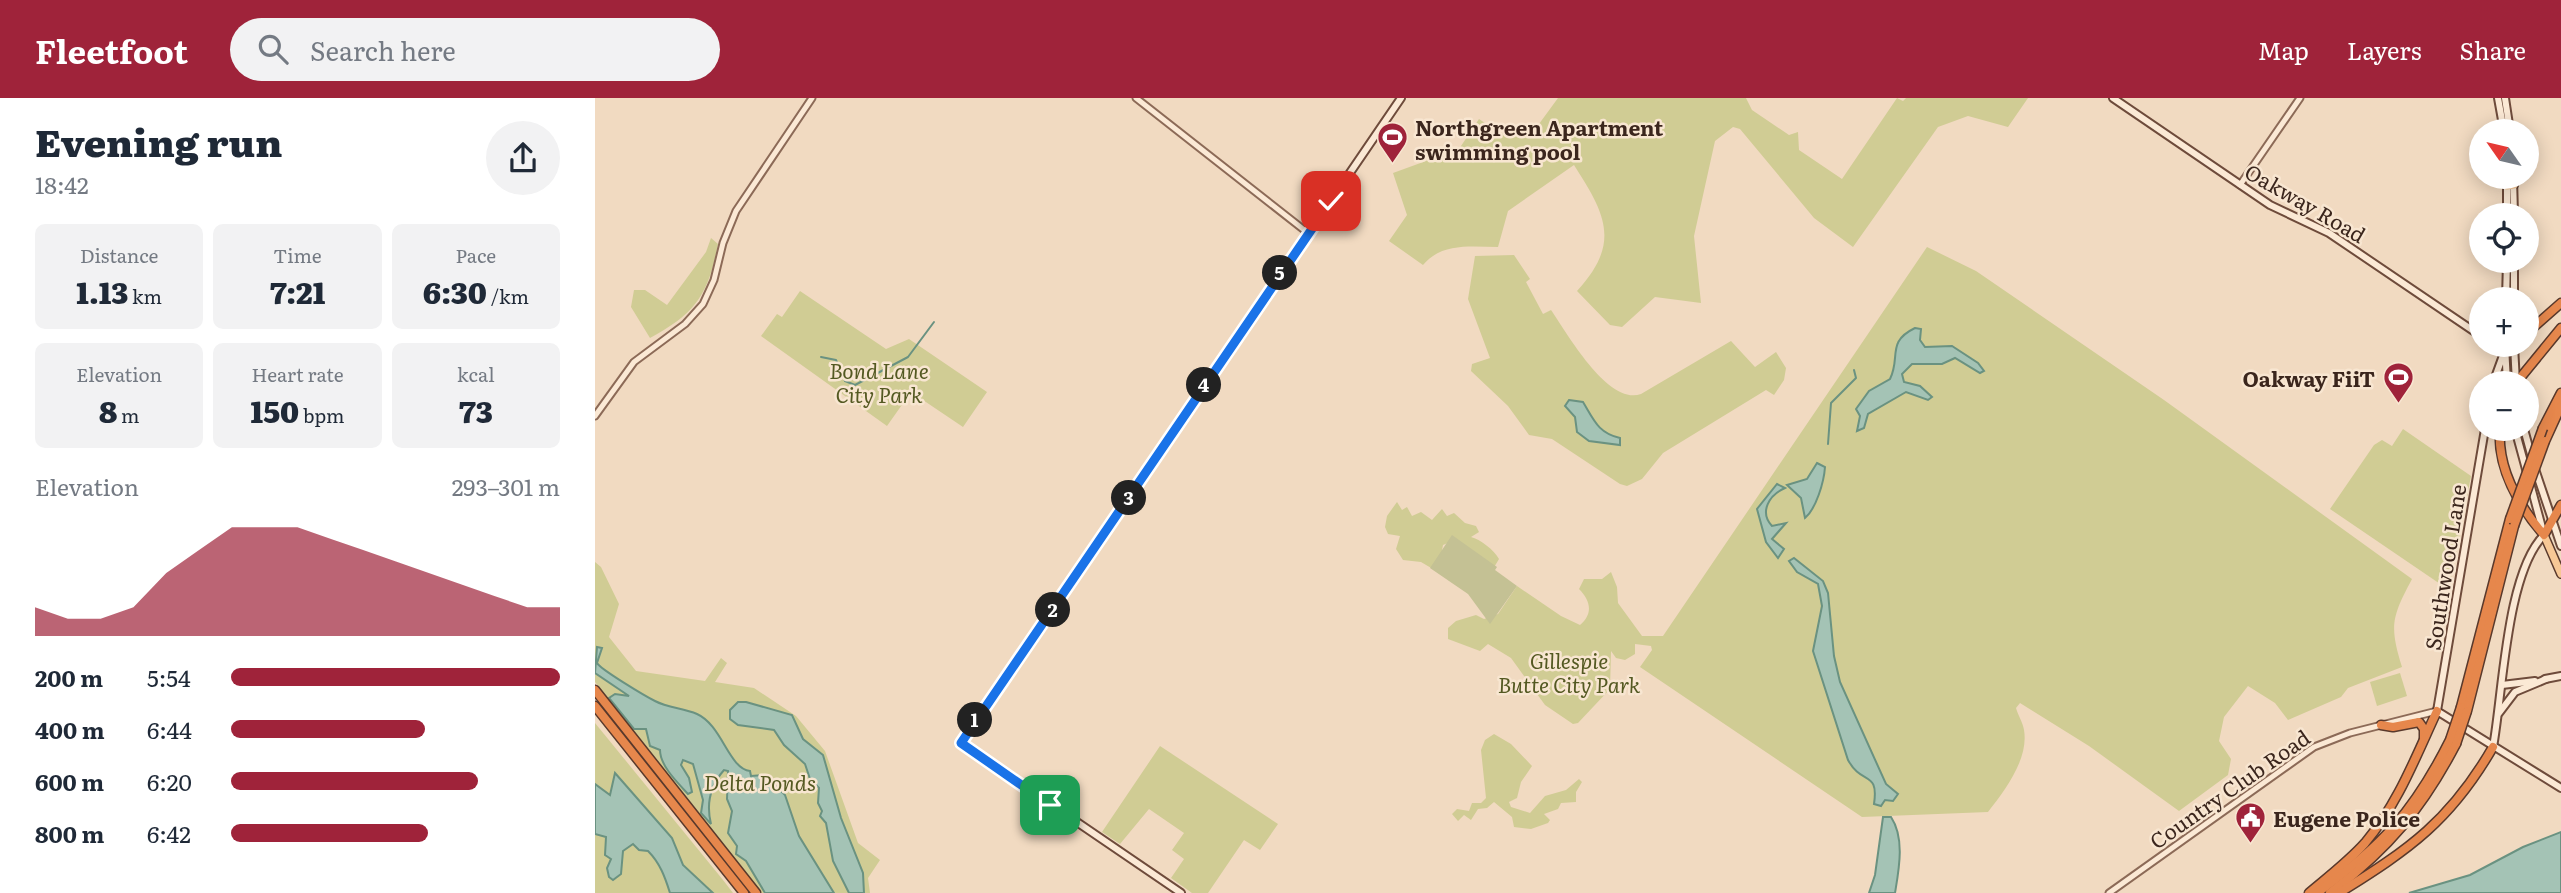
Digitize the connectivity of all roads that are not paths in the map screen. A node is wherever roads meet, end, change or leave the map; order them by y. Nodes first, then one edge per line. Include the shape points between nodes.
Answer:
1 (812, 98) edge
2 (1136, 98) edge
3 (1401, 98) edge
4 (2113, 98) edge
5 (2300, 98) edge
6 (2498, 98) edge
7 (2505, 98) edge
8 (2502, 119) edge
9 (2508, 119) edge
10 (2241, 185) junction
11 (1308, 233) junction
12 (2561, 303) edge
13 (2539, 321) edge
14 (2469, 328) edge
15 (2561, 328) edge
16 (2525, 371) edge
17 (2561, 393) edge
18 (2561, 406) edge
19 (595, 416) edge
20 (2482, 441) edge
21 (2501, 441) edge
22 (2518, 441) edge
23 (2528, 441) edge
24 (2561, 505) edge
25 (2512, 522) junction
26 (2552, 525) junction
27 (2544, 535) junction
28 (2561, 546) edge
29 (2561, 574) edge
30 (2561, 676) edge
31 (2546, 679) junction
32 (2502, 685) junction
33 (595, 690) edge
34 (595, 707) edge
35 (2437, 711) junction
36 (2498, 715) junction
37 (2381, 725) junction
38 (2424, 739) junction
39 (2453, 742) junction
40 (2493, 747) junction
41 (2561, 788) edge
42 (744, 893) edge
43 (756, 893) edge
44 (1181, 893) edge
45 (2109, 893) edge
46 (2309, 893) edge
47 (2318, 893) edge
48 (2330, 893) edge
49 (2339, 893) edge

1 - 19 street via 736,211 702,304 685,324 633,362
2 - 11 street
3 - 11 main road
4 - 10 main road, Oakway Road
5 - 10 street
6 - 8 main road
7 - 9 main road
10 - 14 main road, Oakway Road via 2270,205 2329,233
11 - 44 main road via 961,743
12 - 13 highway
15 - 16 highway
17 - 25 highway, bridge via 2543,428
18 - 25 highway, bridge
20 - 35 main road, Southwood Lane
21 - 27 highway via 2504,468
22 - 27 main road
23 - 26 main road
24 - 26 highway
25 - 39 highway, bridge
26 - 27 highway
26 - 28 main road
27 - 29 main road
27 - 32 main road via 2524,566
30 - 31 main road
31 - 32 main road
31 - 36 main road via 2515,692
32 - 36 main road
33 - 43 highway
34 - 42 highway
35 - 37 street, Country Club Road
35 - 38 highway
35 - 40 main road
36 - 40 main road
37 - 38 highway via 2419,722
37 - 45 street, Country Club Road via 2305,753
38 - 46 highway via 2377,827
39 - 47 highway via 2395,827
39 - 48 highway via 2417,812
40 - 41 main road
40 - 49 highway via 2453,808 2413,844

